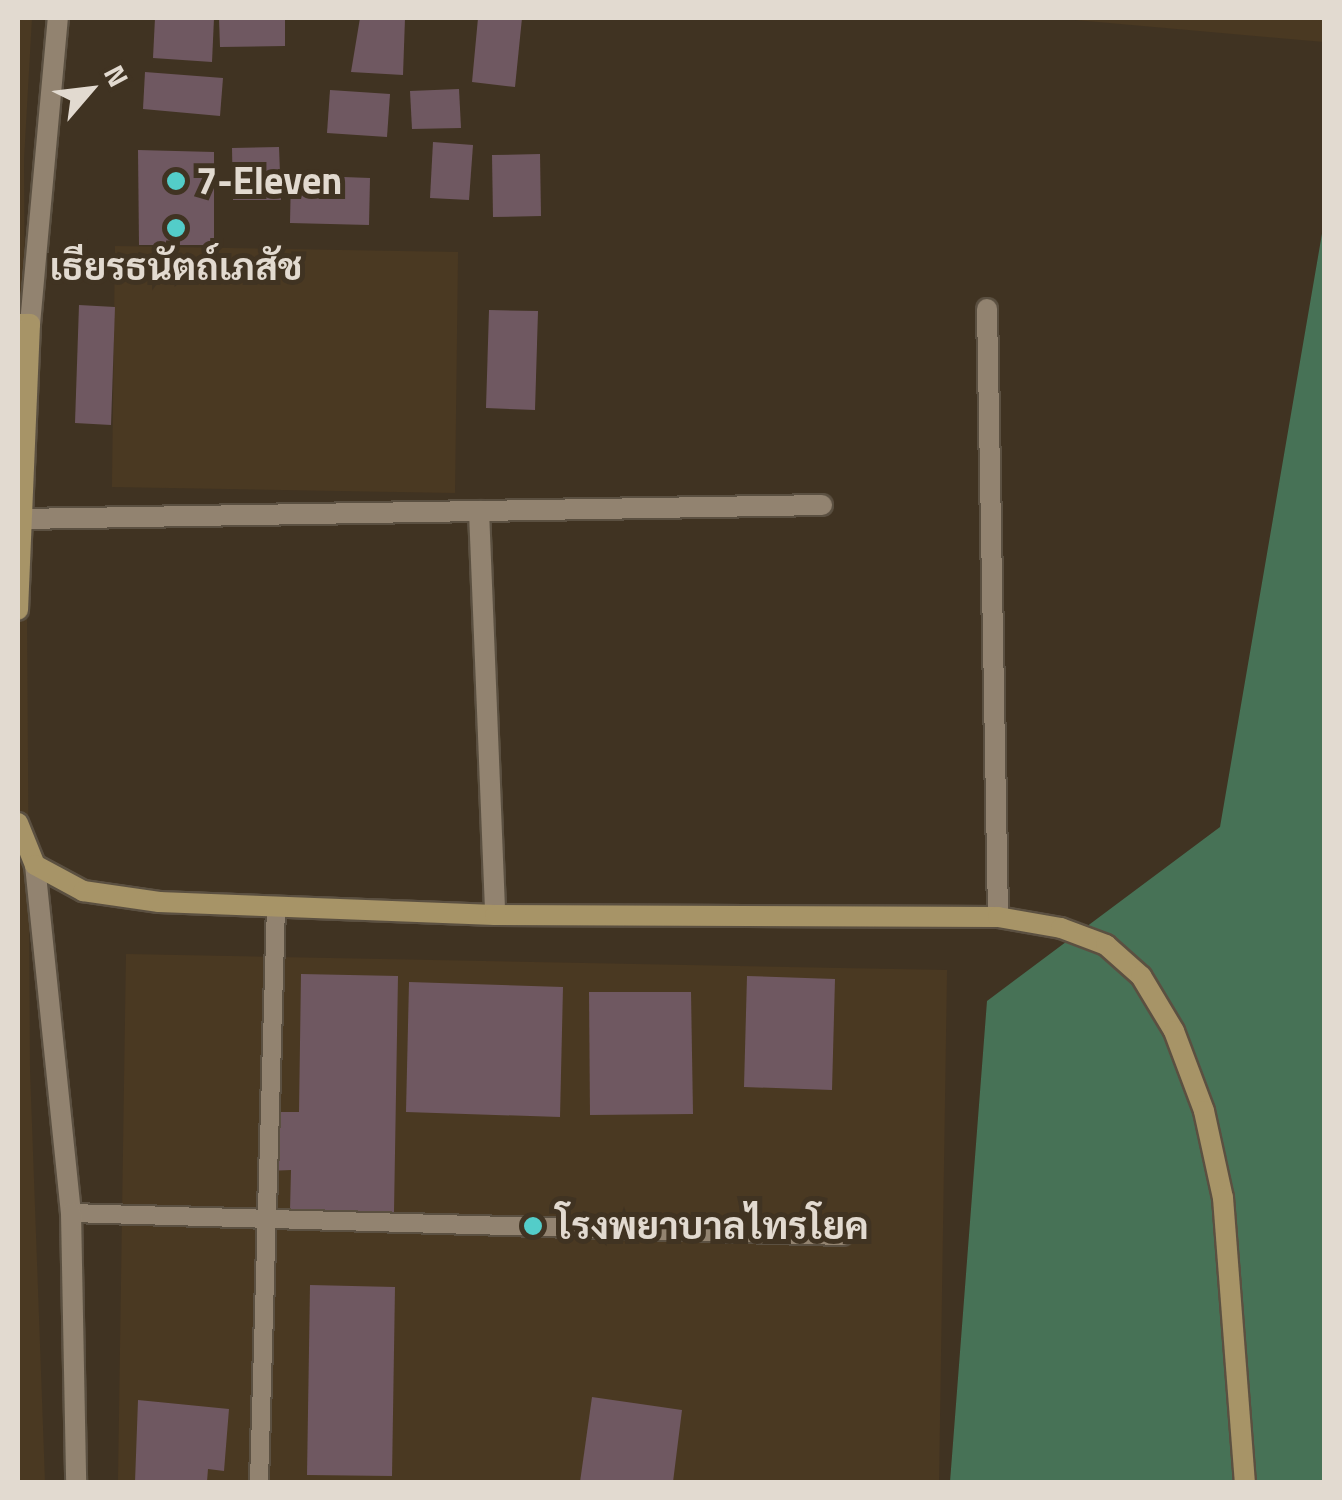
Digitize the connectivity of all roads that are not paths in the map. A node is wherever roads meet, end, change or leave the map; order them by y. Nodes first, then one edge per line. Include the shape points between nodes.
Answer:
1 (58, 18) edge
2 (987, 309) dead end
3 (24, 324) edge
4 (822, 505) dead end
5 (478, 511) junction
6 (20, 519) junction
7 (18, 610) edge
8 (18, 823) edge
9 (34, 864) junction
10 (276, 907) junction
11 (495, 915) junction
12 (998, 917) junction
13 (71, 1212) junction
14 (267, 1218) junction
15 (844, 1236) dead end
16 (76, 1482) edge
17 (259, 1482) edge
18 (1245, 1482) edge

1 - 3 street
2 - 12 street
3 - 6 main road
4 - 5 street
5 - 6 street
5 - 11 street
6 - 7 main road
8 - 9 main road
9 - 10 main road via 83,892
9 - 13 street
10 - 11 main road
10 - 14 lane
11 - 12 main road
12 - 18 main road via 1061,928 1106,945 1140,976 1174,1031 1204,1110 1223,1198
13 - 14 lane
13 - 16 street
14 - 15 lane
14 - 17 lane

